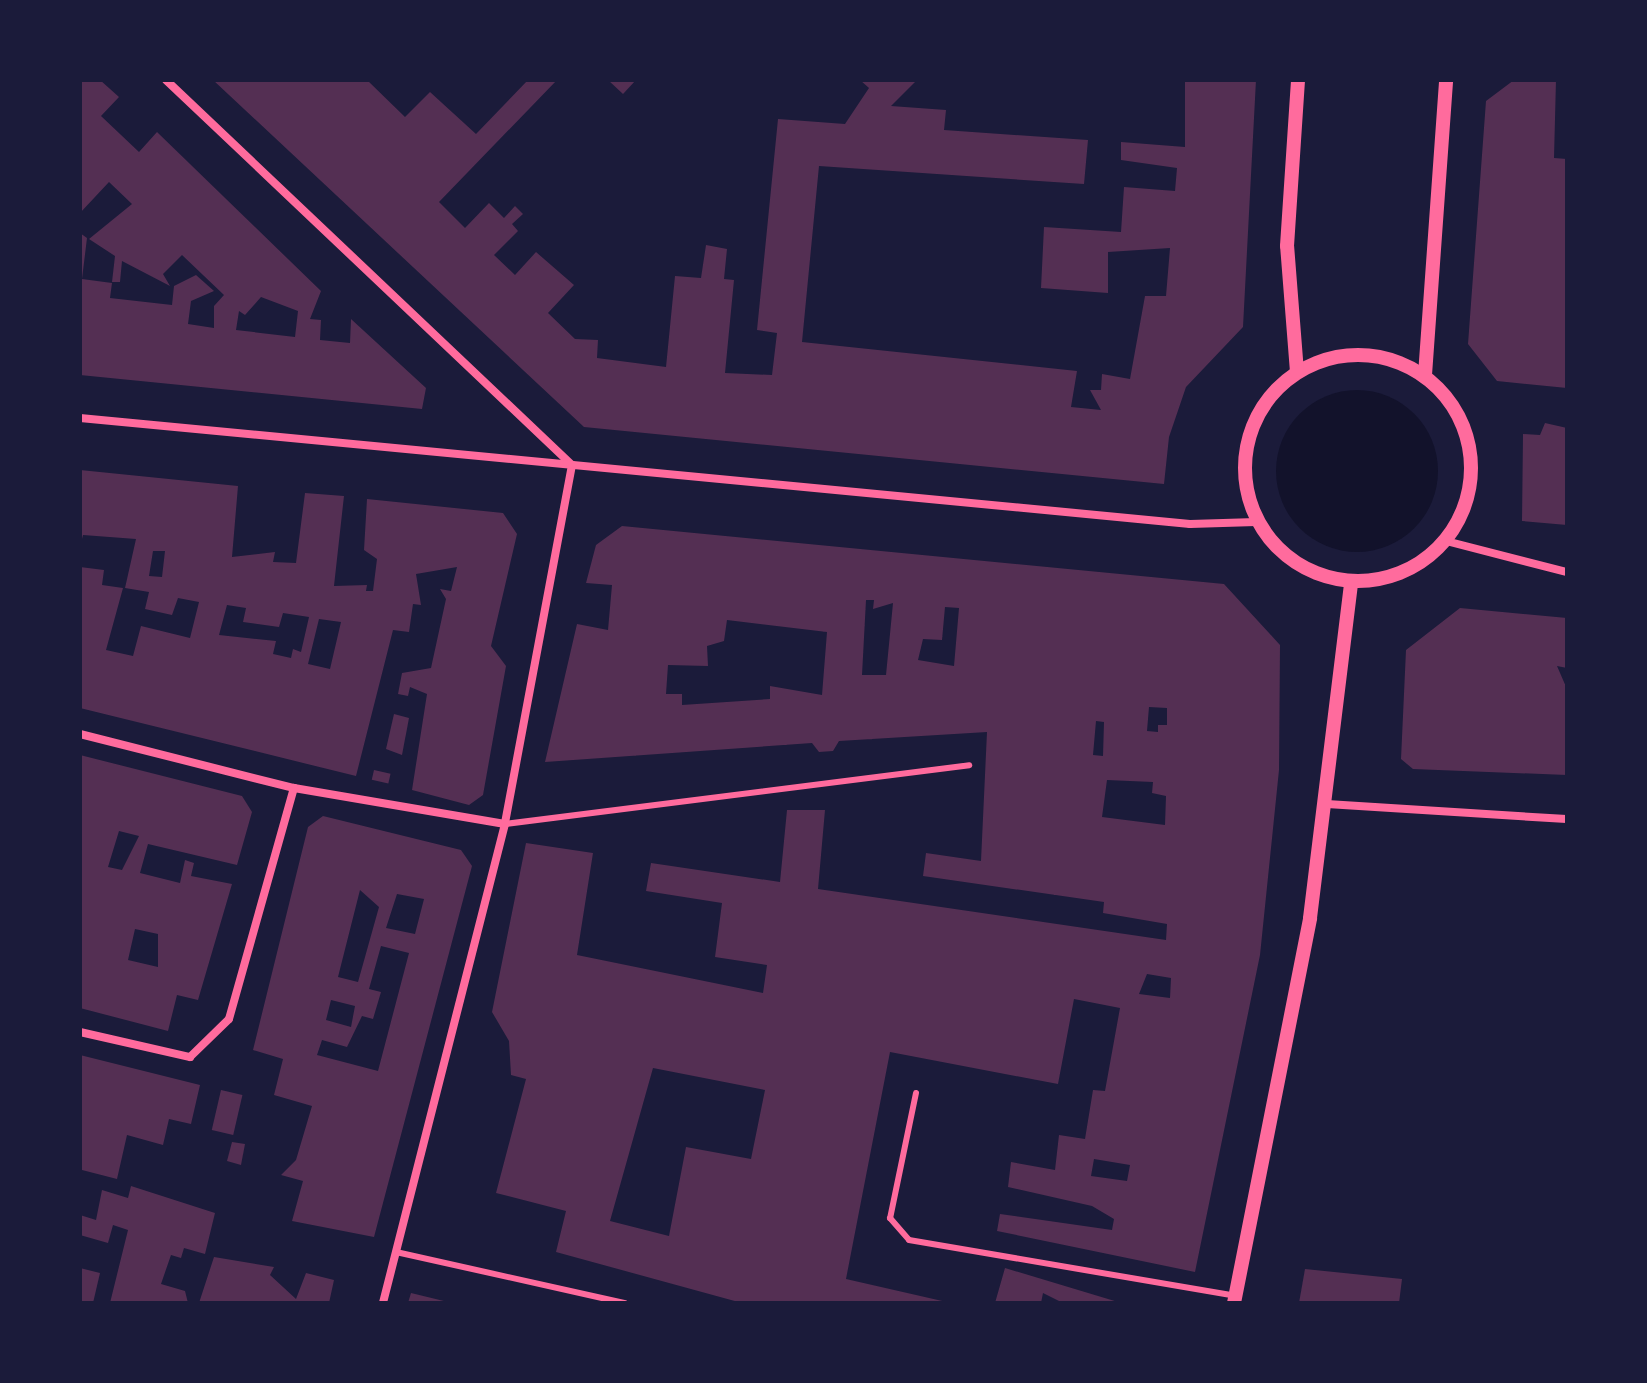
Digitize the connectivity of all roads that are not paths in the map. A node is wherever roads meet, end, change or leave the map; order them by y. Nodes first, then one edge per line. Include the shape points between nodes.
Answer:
1 (166, 80) edge
2 (1298, 80) edge
3 (1446, 80) edge
4 (1297, 372) junction
5 (1425, 375) junction
6 (80, 418) edge
7 (572, 465) junction
8 (1256, 522) junction
9 (1446, 541) junction
10 (1567, 572) edge
11 (1351, 583) junction
12 (80, 734) edge
13 (969, 765) dead end
14 (294, 788) junction
15 (1327, 804) junction
16 (1567, 819) edge
17 (505, 824) junction
18 (80, 1032) edge
19 (916, 1093) dead end
20 (396, 1252) junction
21 (1234, 1299) edge
22 (383, 1303) edge
23 (625, 1303) edge

1 - 7 street
2 - 4 street via 1287,246
3 - 5 street
4 - 5 street via 1361,354
4 - 8 street via 1253,422 1244,467
5 - 9 street via 1456,413 1472,472
6 - 7 street
7 - 8 street via 1190,524
7 - 17 street
8 - 11 street via 1291,560
9 - 10 street
9 - 11 street via 1387,579
11 - 15 street
12 - 14 street
13 - 17 lane
14 - 17 street
14 - 18 street via 229,1019 190,1057
15 - 16 street
15 - 21 street via 1288,1048
17 - 20 street
19 - 21 lane via 890,1218 909,1240
20 - 22 street
20 - 23 lane

